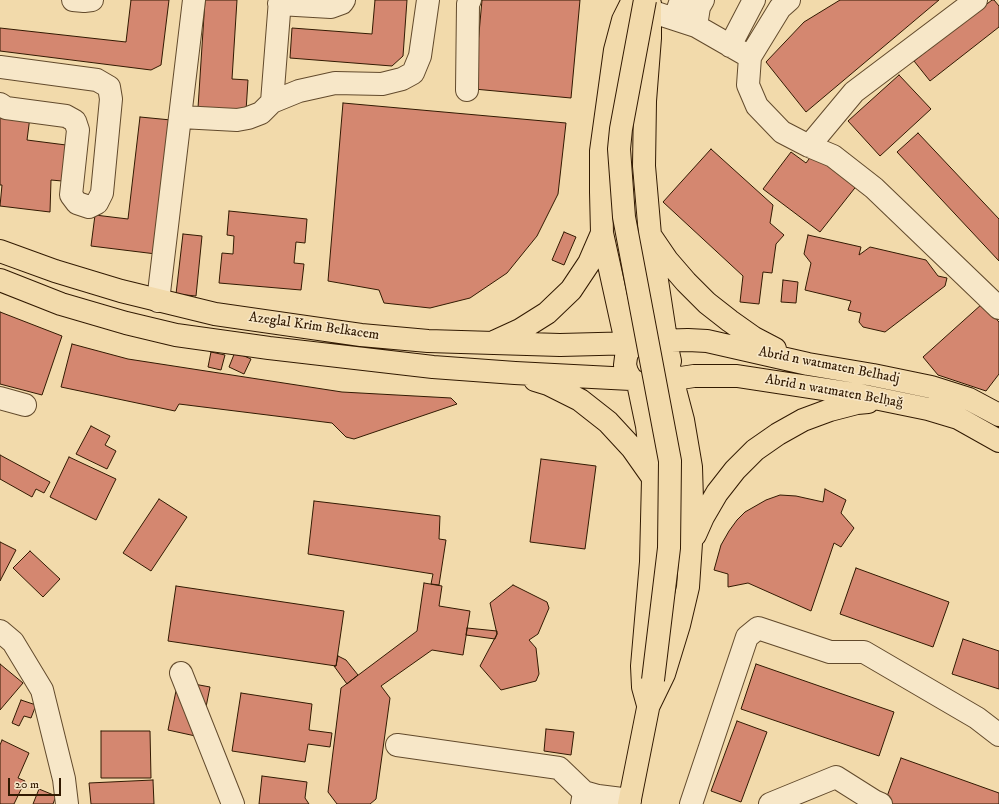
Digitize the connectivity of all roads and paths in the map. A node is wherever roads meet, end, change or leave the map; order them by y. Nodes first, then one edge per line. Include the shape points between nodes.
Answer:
1 (73, 0) edge
2 (92, 0) edge
3 (194, 0) edge
4 (344, 0) edge
5 (428, 0) edge
6 (470, 0) edge
7 (703, 0) edge
8 (754, 0) edge
9 (789, 0) edge
10 (976, 0) edge
11 (280, 2) edge
12 (645, 3) edge
13 (678, 9) edge
14 (696, 26) junction
15 (730, 46) junction
16 (750, 57) junction
17 (0, 66) edge
18 (467, 90) dead end
19 (272, 102) junction
20 (0, 104) edge
21 (181, 117) junction
22 (809, 146) junction
23 (602, 233) junction
24 (650, 235) junction
25 (0, 251) edge
26 (0, 280) edge
27 (158, 301) junction
28 (999, 308) edge
29 (491, 343) junction
30 (654, 355) junction
31 (808, 364) junction
32 (515, 373) junction
33 (635, 381) junction
34 (0, 398) edge
35 (886, 400) junction
36 (25, 405) dead end
37 (999, 415) edge
38 (999, 441) edge
39 (653, 480) junction
40 (691, 543) junction
41 (0, 631) edge
42 (181, 673) dead end
43 (648, 707) junction
44 (999, 735) edge
45 (397, 745) dead end
46 (583, 798) edge
47 (630, 802) edge
48 (67, 804) edge
49 (233, 804) edge
50 (691, 804) edge
51 (770, 804) edge
52 (881, 804) edge

1 - 2 street
3 - 21 street
4 - 11 street via 332,7
5 - 19 street via 420,56 412,73 402,79 382,84 335,83 299,91
6 - 18 street
7 - 14 street via 698,7
8 - 15 street
9 - 16 street via 780,8
10 - 22 street via 854,92
11 - 19 street
12 - 13 street
12 - 23 main road via 623,20 615,50 601,151
12 - 24 main road via 650,38 645,101 644,166
12 - 43 main road, bridge via 621,129 620,149 624,217 670,461 669,548
13 - 14 street
14 - 15 street
15 - 16 street
16 - 22 street via 748,85 757,106 782,132
17 - 20 street via 97,80 109,87 111,99 102,193 97,203 89,207 77,203 72,195 78,130 75,121 66,116 6,108
19 - 21 street via 261,113 237,120
21 - 27 street
22 - 28 street via 833,156 874,188
23 - 29 main road via 589,263 571,290 547,313 520,330
23 - 30 main road
24 - 30 main road
24 - 31 main road via 686,282 730,322 780,352
25 - 27 main road, Azeglal Krim Belkacem via 55,271
26 - 32 main road, Azeglal Krim Belkacem via 61,304 176,335 366,359
27 - 29 main road, Azeglal Krim Belkacem via 215,314 361,334 428,341
29 - 30 main road, Azeglal Krim Belkacem via 560,344
30 - 31 main road, Abrid n watmaten Belhadj via 688,340
30 - 33 main road, Azeglal Krim Belkacem via 654,384 646,385
30 - 33 main road via 625,364 627,372
30 - 35 main road, Abrid n watmaten Belḥaǧ via 694,376 737,376
30 - 40 main road via 684,420 691,467
31 - 37 main road, Abrid n watmaten Belhadj via 931,387 969,399
32 - 33 main road, Azeglal Krim Belkacem
32 - 39 main road via 548,384 580,400 608,422 632,448
33 - 39 main road via 647,426
34 - 36 street
35 - 38 main road, Abrid n watmaten Belḥaǧ via 958,418
35 - 40 main road via 857,403 803,420 755,450 717,493
39 - 43 main road via 651,562 642,666 643,687
40 - 43 main road via 688,587 679,625 664,674
41 - 48 street via 13,642 42,690 64,779
42 - 49 street
43 - 47 main road
44 - 50 street via 977,718 864,652 830,652 758,628 747,637
45 - 46 street via 559,768
46 - 47 street via 598,796
51 - 52 street via 836,777

